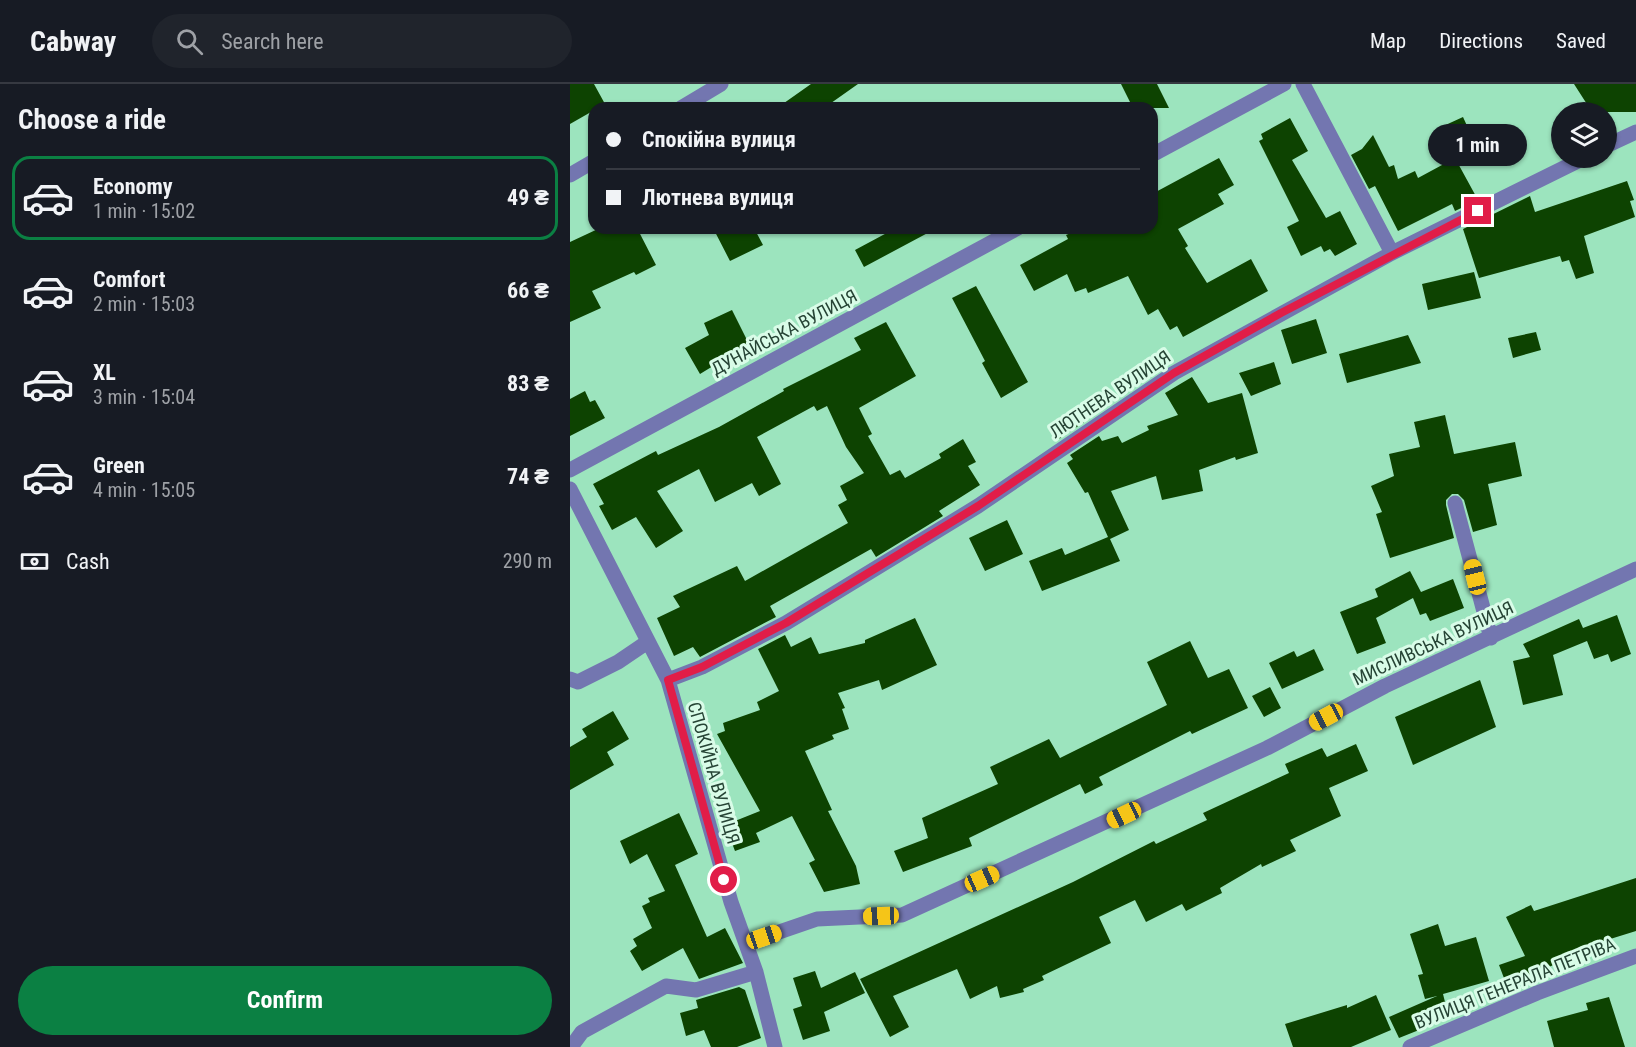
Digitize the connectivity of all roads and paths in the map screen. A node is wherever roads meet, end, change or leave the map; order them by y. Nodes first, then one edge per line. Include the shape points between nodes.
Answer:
1 (721, 84) edge
2 (1284, 84) edge
3 (1303, 84) edge
4 (691, 102) edge
5 (1636, 132) edge
6 (1617, 141) edge
7 (1158, 152) edge
8 (588, 164) edge
9 (1564, 168) edge
10 (570, 175) edge
11 (1006, 234) edge
12 (1392, 253) junction
13 (570, 470) edge
14 (570, 489) edge
15 (1455, 503) dead end
16 (1636, 569) edge
17 (1491, 638) junction
18 (646, 643) junction
19 (668, 680) junction
20 (573, 684) edge
21 (747, 943) junction
22 (1636, 956) edge
23 (756, 972) junction
24 (571, 1047) edge
25 (776, 1047) edge
26 (1410, 1047) edge

1 - 4 street
2 - 7 street
3 - 12 street
5 - 6 street
8 - 10 street
9 - 12 street, ЛЮТНЕВА ВУЛИЦЯ
11 - 13 street, ДУНАЙСЬКА ВУЛИЦЯ
12 - 19 street, ЛЮТНЕВА ВУЛИЦЯ via 1174,373 978,506 786,623 702,667
14 - 18 street, СПОКІЙНА ВУЛИЦЯ
15 - 17 street
16 - 17 street, МИСЛИВСЬКА ВУЛИЦЯ
17 - 21 street, МИСЛИВСЬКА ВУЛИЦЯ via 1385,686 1256,753 902,915 817,919
18 - 19 street, СПОКІЙНА ВУЛИЦЯ
18 - 20 street
19 - 21 street, СПОКІЙНА ВУЛИЦЯ via 731,903
21 - 23 street, СПОКІЙНА ВУЛИЦЯ
22 - 26 street, ВУЛИЦЯ ГЕНЕРАЛА ПЕТРІВА
23 - 24 street via 696,990 666,986 582,1032
23 - 25 street, СПОКІЙНА ВУЛИЦЯ

